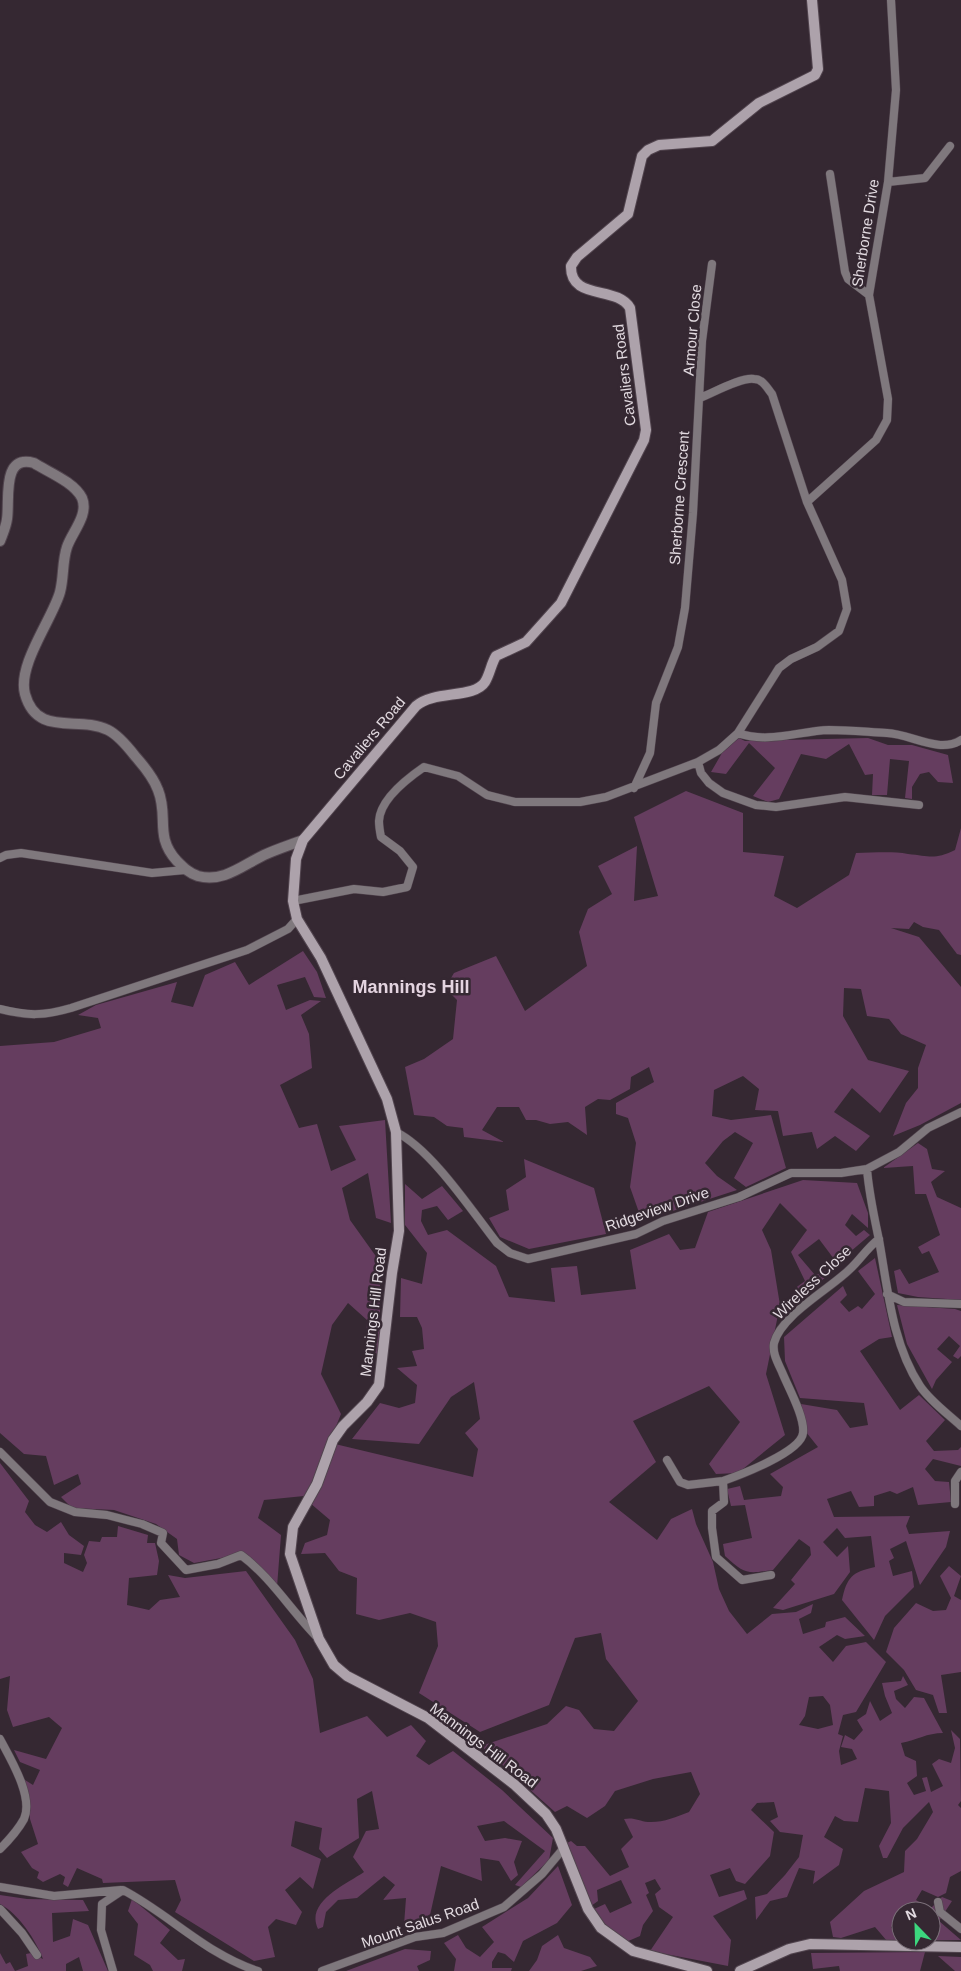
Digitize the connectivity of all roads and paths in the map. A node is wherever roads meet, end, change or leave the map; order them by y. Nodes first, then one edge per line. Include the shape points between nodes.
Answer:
1 (812, 0) edge
2 (891, 0) edge
3 (950, 146) dead end
4 (830, 174) dead end
5 (888, 182) junction
6 (712, 264) dead end
7 (869, 295) junction
8 (700, 398) junction
9 (807, 502) junction
10 (0, 541) edge
11 (738, 733) junction
12 (961, 740) edge
13 (698, 762) junction
14 (634, 788) junction
15 (919, 805) dead end
16 (303, 840) junction
17 (0, 858) edge
18 (185, 870) junction
19 (293, 900) junction
20 (297, 919) junction
21 (0, 1009) edge
22 (961, 1112) edge
23 (396, 1132) junction
24 (867, 1169) junction
25 (878, 1239) junction
26 (887, 1294) junction
27 (961, 1304) edge
28 (961, 1426) edge
29 (0, 1452) edge
30 (667, 1460) dead end
31 (961, 1472) edge
32 (723, 1481) junction
33 (954, 1504) dead end
34 (771, 1575) dead end
35 (319, 1639) junction
36 (0, 1739) edge
37 (0, 1849) edge
38 (563, 1849) junction
39 (0, 1887) edge
40 (123, 1890) junction
41 (0, 1909) edge
42 (941, 1913) edge
43 (961, 1929) edge
44 (961, 1947) edge
45 (38, 1955) dead end
46 (113, 1971) edge
47 (258, 1971) edge
48 (322, 1971) edge
49 (707, 1971) edge
50 (740, 1971) edge

1 - 16 main road, Cavaliers Road via 818,69 815,75 759,103 712,141 659,145 648,150 642,156 628,214 577,257 571,266 573,277 582,288 623,300 630,308 646,430 644,440 561,603 526,642 496,656 484,683 474,691 423,699
2 - 5 street, Sherborne Drive via 896,90
3 - 5 street via 925,178
4 - 7 street via 845,272 848,280
5 - 7 street, Sherborne Drive
6 - 8 street, Armour Close via 702,341
7 - 9 street, Sherborne Drive via 888,400 886,420 876,440
8 - 9 street via 747,380 756,378 764,383 772,394
8 - 14 street, Sherborne Crescent via 680,640 656,704 650,753
9 - 11 street via 842,580 847,609 839,631 779,668
10 - 18 street via 7,517 10,475 20,462 34,463 73,488 81,497 84,504 82,515 68,545 59,594 43,625 25,677 24,693 32,711 42,719 108,730 137,758 158,790 162,832 168,852
11 - 12 street via 764,738 831,730 890,733 945,746
11 - 13 street via 719,750
13 - 14 street
13 - 15 street via 708,783 723,793 756,806 776,807 846,797
14 - 19 street via 606,798 580,802 515,802 487,795 458,776 424,767 390,796 379,819 381,837 400,851 413,867 407,887 382,892 354,889
16 - 18 street via 266,854 226,875 212,878
16 - 19 main road, Mannings Hill Road via 296,859
17 - 18 street via 21,853 152,873
19 - 20 main road, Mannings Hill Road
20 - 21 street via 288,929 247,950 71,1008 44,1015 23,1015
20 - 23 main road, Mannings Hill Road via 321,958 387,1099
22 - 24 street, Ridgeview Drive via 928,1128 899,1152
23 - 24 street, Ridgeview Drive via 424,1152 497,1243 510,1253 528,1259 636,1234 662,1221 739,1197 791,1173 840,1173
23 - 35 main road, Mannings Hill Road via 399,1231 379,1385 333,1440 317,1484 293,1527 289,1546
24 - 25 street
25 - 26 street
25 - 32 street, Wireless Close via 851,1269 791,1318 774,1344 775,1355 801,1417 803,1433 799,1443 752,1470
26 - 27 street via 904,1302
26 - 28 street via 902,1349 920,1387
29 - 35 street via 50,1502 74,1512 125,1520 164,1533 161,1542 186,1570 218,1564 241,1554 257,1566
30 - 32 street via 680,1482 688,1485
31 - 33 street via 955,1481
32 - 34 street via 724,1502 712,1510 716,1557 742,1580
35 - 38 main road, Mannings Hill Road via 334,1665 347,1676 428,1718 515,1785 546,1814
36 - 37 street via 26,1797 25,1817
38 - 48 street, Mount Salus Road via 542,1874 504,1907 443,1933 415,1937
38 - 49 main road, Mannings Hill Road via 588,1908 601,1928 633,1951
39 - 40 street via 54,1896
40 - 46 street via 102,1904 101,1930
40 - 47 street via 147,1903 178,1928
41 - 45 street
42 - 43 street
44 - 50 main road via 810,1944 789,1949

